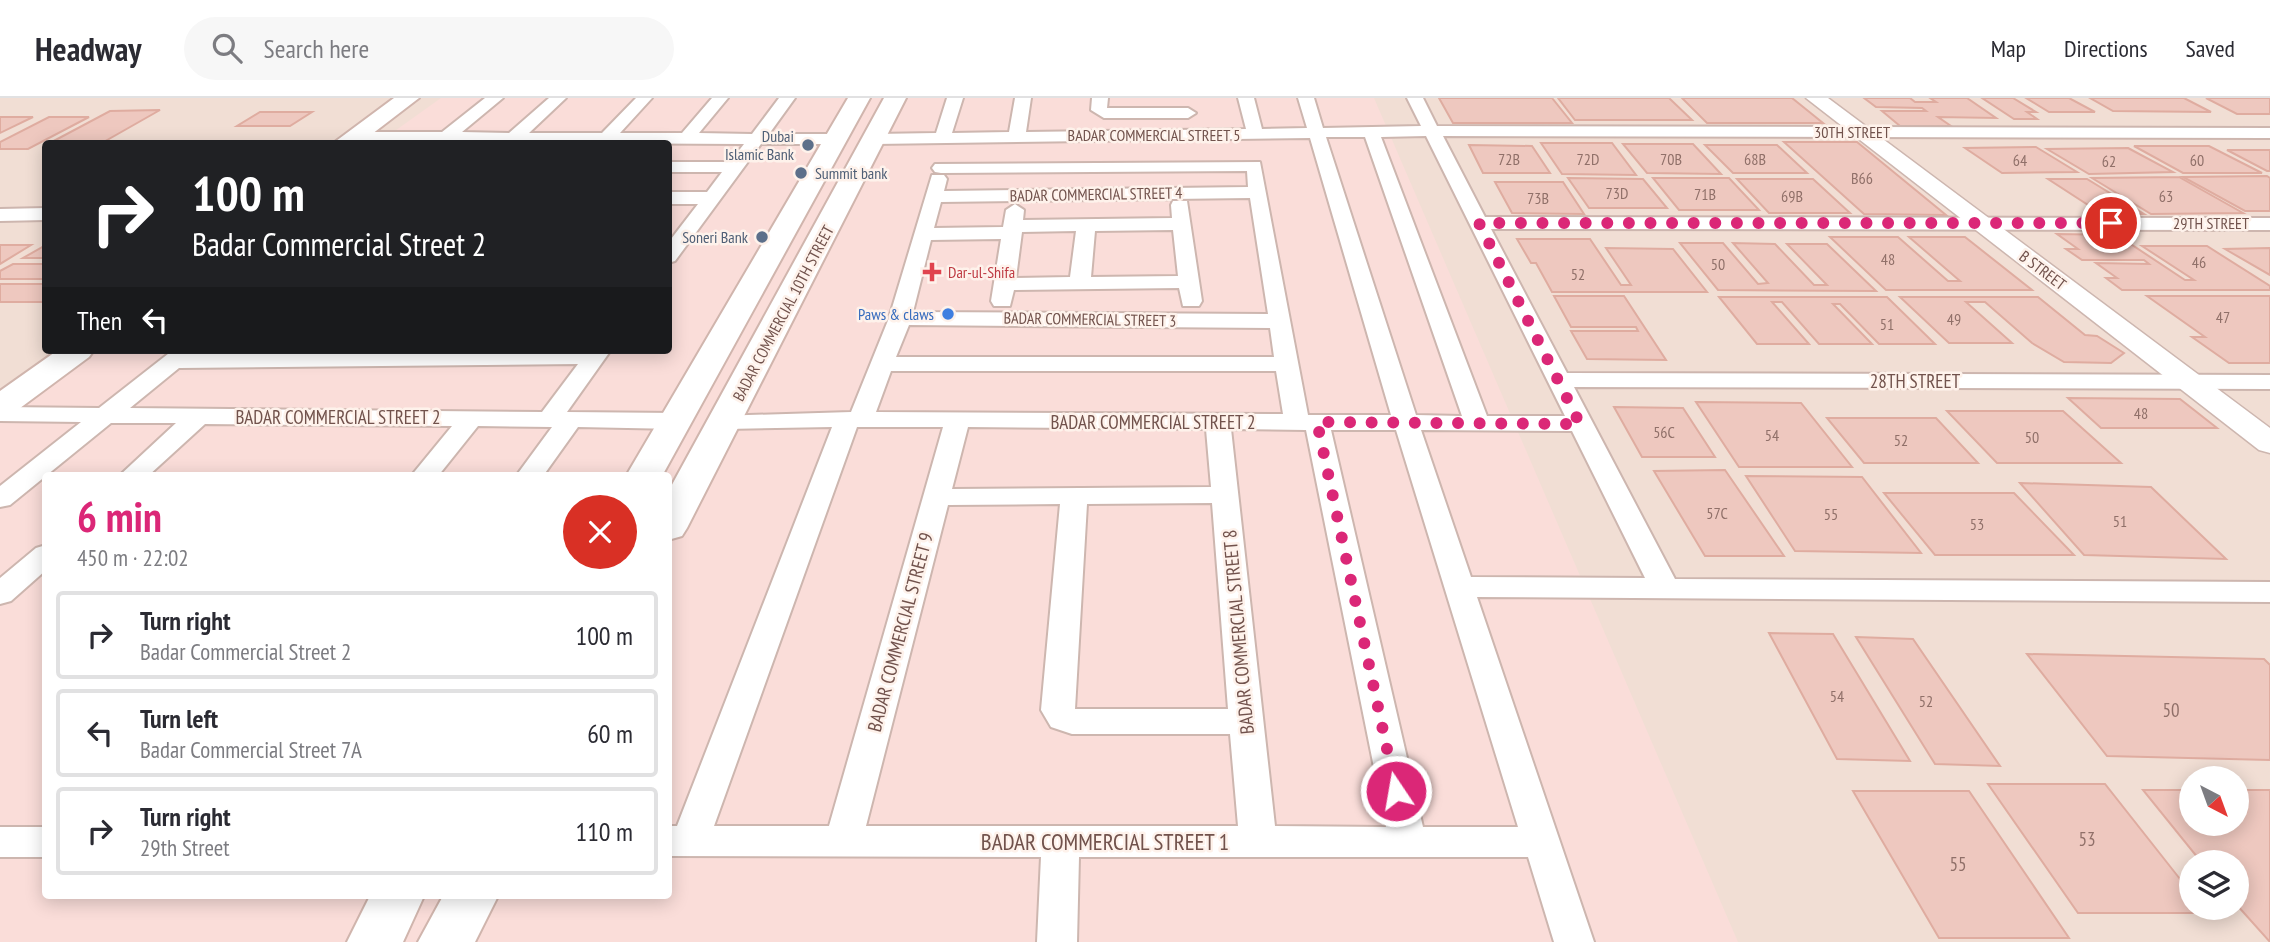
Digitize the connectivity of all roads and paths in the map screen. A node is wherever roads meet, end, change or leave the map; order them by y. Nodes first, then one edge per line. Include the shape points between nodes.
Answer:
1 (408, 98) edge
2 (422, 98) edge
3 (495, 98) edge
4 (558, 98) edge
5 (644, 98) edge
6 (720, 98) edge
7 (787, 98) edge
8 (859, 98) edge
9 (895, 98) edge
10 (955, 98) edge
11 (1023, 98) edge
12 (1100, 98) edge
13 (1246, 98) edge
14 (1306, 98) edge
15 (1415, 98) edge
16 (1816, 98) edge
17 (1837, 98) edge
18 (1187, 105) edge
19 (1434, 131) junction
20 (1371, 132) junction
21 (1874, 132) junction
22 (1318, 133) junction
23 (2270, 133) edge
24 (1251, 134) junction
25 (1190, 135) junction
26 (1017, 136) junction
27 (946, 137) junction
28 (513, 138) junction
29 (607, 138) junction
30 (687, 138) junction
31 (755, 138) junction
32 (449, 139) edge
33 (837, 139) junction
34 (875, 139) junction
35 (355, 140) edge
36 (1254, 166) junction
37 (672, 167) edge
38 (735, 167) junction
39 (942, 168) junction
40 (1258, 192) junction
41 (1179, 193) junction
42 (1018, 196) junction
43 (933, 197) junction
44 (672, 198) edge
45 (712, 198) junction
46 (0, 215) edge
47 (42, 215) edge
48 (1479, 223) junction
49 (1994, 223) junction
50 (2270, 223) edge
51 (1182, 224) junction
52 (1086, 225) junction
53 (1012, 230) junction
54 (923, 234) junction
55 (672, 252) edge
56 (1189, 282) junction
57 (1080, 283) junction
58 (1004, 284) junction
59 (900, 318) junction
60 (1000, 318) junction
61 (1193, 321) junction
62 (1280, 321) junction
63 (42, 353) edge
64 (73, 354) edge
65 (598, 354) edge
66 (180, 356) edge
67 (883, 364) junction
68 (1288, 364) junction
69 (1559, 380) junction
70 (2189, 382) junction
71 (2221, 382) junction
72 (2270, 382) edge
73 (0, 383) edge
74 (0, 407) edge
75 (0, 414) edge
76 (105, 415) junction
77 (199, 416) junction
78 (2270, 417) edge
79 (472, 418) junction
80 (561, 419) junction
81 (854, 419) junction
82 (677, 421) junction
83 (726, 421) junction
84 (957, 421) junction
85 (1218, 422) junction
86 (1307, 423) junction
87 (1406, 423) junction
88 (1477, 424) junction
89 (1580, 424) junction
90 (2270, 443) edge
91 (136, 472) edge
92 (427, 472) edge
93 (531, 472) edge
94 (645, 472) edge
95 (1225, 495) junction
96 (1074, 496) junction
97 (937, 497) junction
98 (0, 499) edge
99 (672, 521) edge
100 (42, 557) edge
101 (1459, 587) junction
102 (1664, 587) junction
103 (2270, 592) edge
104 (0, 594) edge
105 (1246, 721) junction
106 (680, 840) edge
107 (0, 842) edge
108 (42, 842) edge
109 (1061, 842) junction
110 (1258, 842) junction
111 (1541, 842) junction
112 (843, 843) junction
113 (1408, 843) junction
114 (396, 899) edge
115 (469, 899) edge
116 (375, 942) edge
117 (446, 942) edge
118 (1056, 942) edge
119 (1574, 942) edge

1 - 35 main road
2 - 35 main road
3 - 32 street
4 - 28 street
5 - 29 street
6 - 30 street
7 - 31 street
8 - 33 main road, BADAR COMMERCIAL 10TH STREET
9 - 34 main road, BADAR COMMERCIAL 10TH STREET
10 - 27 street
11 - 26 street
12 - 18 street via 1099,110 1104,113
13 - 24 street
14 - 22 street
15 - 19 street
16 - 21 street, B STREET
17 - 21 street, B STREET
18 - 25 street
19 - 20 street, BADAR COMMERCIAL STREET 5
19 - 21 street, 30TH STREET
19 - 48 street
20 - 22 street, BADAR COMMERCIAL STREET 5
20 - 88 street
21 - 23 street, 30TH STREET
21 - 49 street, B STREET
22 - 24 street, BADAR COMMERCIAL STREET 5
22 - 87 street
24 - 25 street, BADAR COMMERCIAL STREET 5
24 - 36 street
25 - 26 street, BADAR COMMERCIAL STREET 5
26 - 27 street, BADAR COMMERCIAL STREET 5
27 - 34 street, BADAR COMMERCIAL STREET 5
27 - 39 street
28 - 29 street
28 - 32 street
29 - 30 street
30 - 31 street
31 - 33 street
31 - 38 street
32 - 35 street
33 - 82 main road, BADAR COMMERCIAL 10TH STREET
34 - 83 main road, BADAR COMMERCIAL 10TH STREET
36 - 39 street
36 - 40 street
37 - 38 street
38 - 45 street
39 - 43 street
40 - 41 street, BADAR COMMERCIAL STREET 4
40 - 62 street
41 - 42 street, BADAR COMMERCIAL STREET 4
41 - 51 street
42 - 43 street, BADAR COMMERCIAL STREET 4
42 - 53 street
43 - 54 street
44 - 45 street
45 - 55 street
46 - 47 street
48 - 49 street, 29TH STREET
48 - 69 street
49 - 50 street, 29TH STREET
49 - 70 street, B STREET
49 - 71 street, B STREET
51 - 52 street
51 - 56 street
52 - 53 street
52 - 57 street
53 - 54 street
53 - 58 street
54 - 59 street
56 - 57 street
56 - 61 street
57 - 58 street
58 - 60 street
59 - 60 street, BADAR COMMERCIAL STREET 3
59 - 67 street
60 - 61 street, BADAR COMMERCIAL STREET 3
61 - 62 street, BADAR COMMERCIAL STREET 3
62 - 68 street
63 - 73 main road
64 - 74 main road
65 - 66 street
65 - 80 street
66 - 76 street
67 - 68 street
67 - 81 street
68 - 86 street
69 - 70 street, 28TH STREET
69 - 89 street
70 - 71 street, 28TH STREET
70 - 90 street, B STREET
71 - 72 street, 28TH STREET
71 - 78 street, B STREET
75 - 76 street, BADAR COMMERCIAL STREET 2
76 - 77 street, BADAR COMMERCIAL STREET 2
76 - 98 street
77 - 79 street, BADAR COMMERCIAL STREET 2
77 - 91 street
79 - 80 street, BADAR COMMERCIAL STREET 2
79 - 92 street
80 - 82 street, BADAR COMMERCIAL STREET 2
80 - 93 street
81 - 83 street, BADAR COMMERCIAL STREET 2
81 - 84 street, BADAR COMMERCIAL STREET 2
81 - 106 street
82 - 94 main road, BADAR COMMERCIAL 10TH STREET
83 - 99 main road, BADAR COMMERCIAL 10TH STREET
84 - 85 street, BADAR COMMERCIAL STREET 2
84 - 97 street, BADAR COMMERCIAL STREET 9
85 - 86 street, BADAR COMMERCIAL STREET 2
85 - 95 street, BADAR COMMERCIAL STREET 8
86 - 87 street, BADAR COMMERCIAL STREET 2
86 - 113 street
87 - 88 street, BADAR COMMERCIAL STREET 2
87 - 101 street
88 - 89 street, BADAR COMMERCIAL STREET 2
89 - 102 street
95 - 96 street
95 - 105 street, BADAR COMMERCIAL STREET 8
96 - 97 street
96 - 105 street via 1058,710 1063,718 1072,722
97 - 112 street, BADAR COMMERCIAL STREET 9
100 - 104 street
101 - 102 street
101 - 111 street
102 - 103 street
105 - 110 street, BADAR COMMERCIAL STREET 8
106 - 112 street, BADAR COMMERCIAL STREET 1
107 - 108 street
109 - 110 street, BADAR COMMERCIAL STREET 1
109 - 112 street, BADAR COMMERCIAL STREET 1
109 - 118 street
110 - 113 street, BADAR COMMERCIAL STREET 1
111 - 113 street, BADAR COMMERCIAL STREET 1
111 - 119 street
114 - 116 main road
115 - 117 main road

